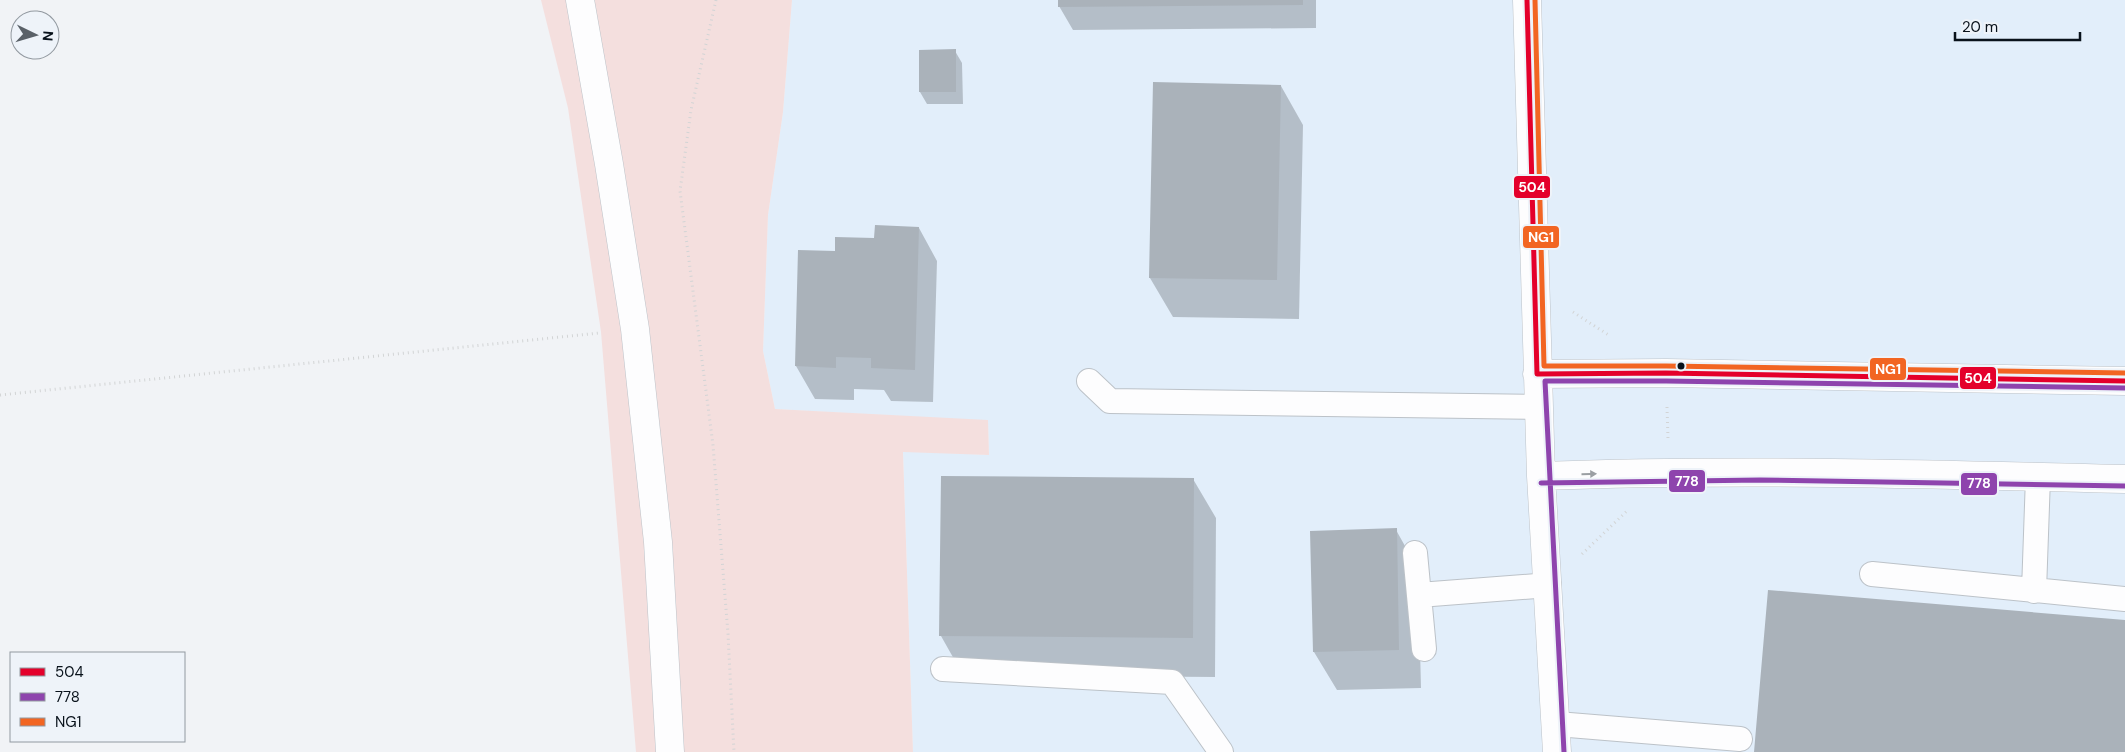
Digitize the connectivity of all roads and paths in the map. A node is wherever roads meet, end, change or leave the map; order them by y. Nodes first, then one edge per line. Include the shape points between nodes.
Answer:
1 (580, 0) edge
2 (716, 0) edge
3 (1527, 0) edge
4 (1534, 287) junction
5 (635, 329) junction
6 (1611, 337) dead end
7 (1666, 373) junction
8 (1537, 374) junction
9 (1089, 381) dead end
10 (2125, 381) edge
11 (0, 396) edge
12 (1538, 406) junction
13 (1668, 472) junction
14 (1541, 476) junction
15 (2038, 477) junction
16 (2125, 479) edge
17 (1415, 553) dead end
18 (1872, 574) dead end
19 (1549, 585) junction
20 (2034, 591) junction
21 (1419, 595) junction
22 (2125, 599) edge
23 (1424, 648) dead end
24 (943, 668) dead end
25 (1557, 724) junction
26 (1642, 742) edge
27 (1726, 743) edge
28 (670, 752) edge
29 (734, 752) edge
30 (1221, 752) edge
31 (1557, 752) edge

1 - 5 street
2 - 29 path via 691,110 680,191 713,444
3 - 4 street
4 - 6 path
4 - 8 street
5 - 11 path
5 - 28 street via 658,542
7 - 8 street
7 - 10 street
7 - 13 path
8 - 12 street
9 - 12 lane via 1110,400
12 - 14 street
14 -> 13 street
13 - 15 street
13 - 19 path
14 - 19 street
15 - 16 street
15 - 20 lane
17 - 21 lane
18 - 20 lane
19 - 21 lane
19 - 25 street
20 - 22 lane
21 - 23 lane
24 - 30 lane via 1172,682
25 - 26 lane
25 - 31 street
26 - 27 lane

